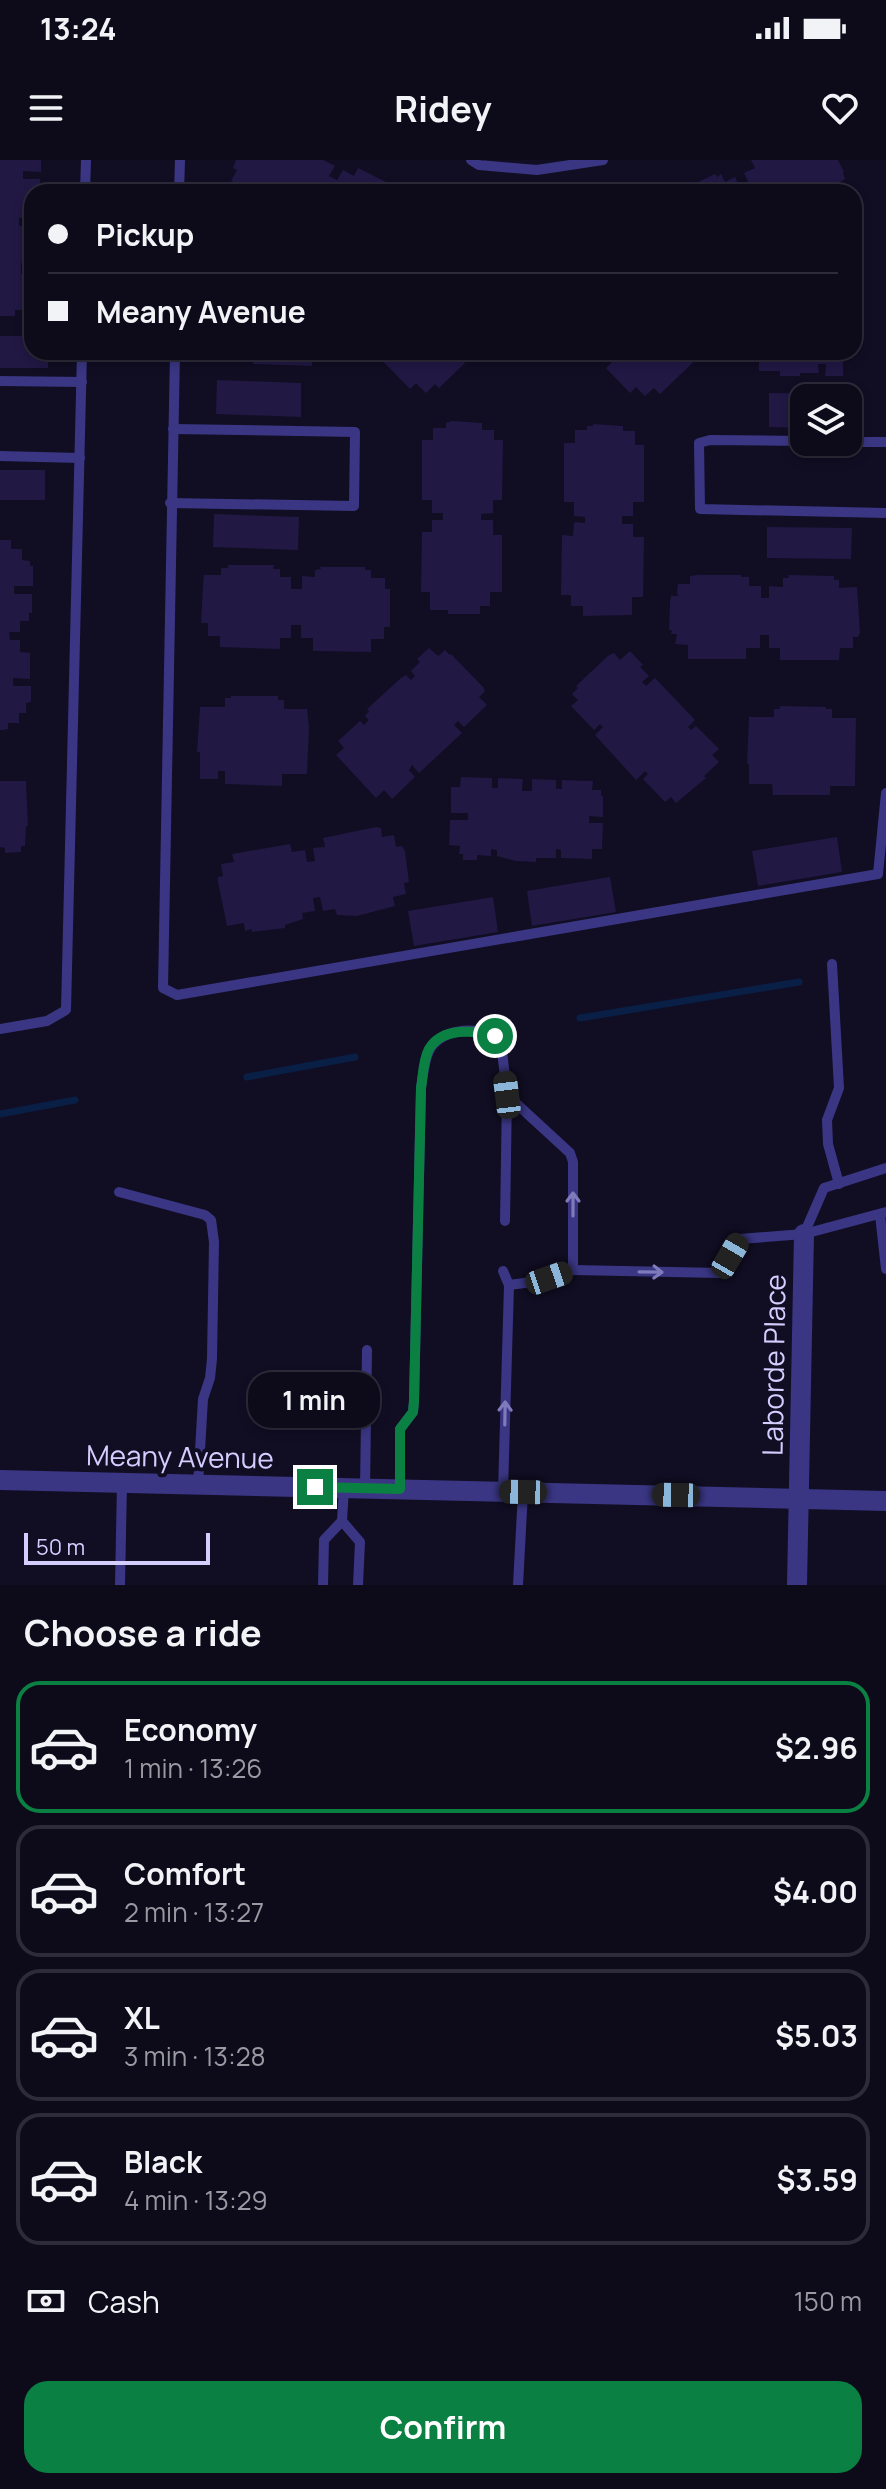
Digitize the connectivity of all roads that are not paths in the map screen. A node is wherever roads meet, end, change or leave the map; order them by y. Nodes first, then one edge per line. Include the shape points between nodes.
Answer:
1 (86, 160) edge
2 (180, 160) edge
3 (471, 160) edge
4 (603, 160) edge
5 (85, 184) edge
6 (179, 184) edge
7 (82, 360) edge
8 (175, 360) edge
9 (0, 381) edge
10 (82, 382) junction
11 (173, 429) junction
12 (790, 441) edge
13 (862, 442) edge
14 (886, 442) edge
15 (0, 456) edge
16 (80, 458) junction
17 (170, 503) junction
18 (886, 513) edge
19 (886, 793) edge
20 (832, 964) dead end
21 (0, 1029) edge
22 (507, 1095) junction
23 (886, 1168) edge
24 (839, 1184) junction
25 (119, 1192) dead end
26 (883, 1213) edge
27 (505, 1221) dead end
28 (804, 1234) junction
29 (886, 1269) edge
30 (573, 1270) junction
31 (503, 1271) dead end
32 (509, 1285) junction
33 (367, 1350) dead end
34 (0, 1480) edge
35 (122, 1483) junction
36 (198, 1485) junction
37 (344, 1488) junction
38 (365, 1488) junction
39 (400, 1489) junction
40 (513, 1492) junction
41 (799, 1498) junction
42 (886, 1501) edge
43 (342, 1521) junction
44 (120, 1585) edge
45 (323, 1585) edge
46 (358, 1585) edge
47 (518, 1585) edge
48 (797, 1585) edge

1 - 5 lane
2 - 6 lane
3 - 4 lane via 537,170
7 - 10 lane
8 - 11 lane
9 - 10 lane
10 - 16 lane
11 - 17 lane
11 - 17 lane via 355,432 354,506
12 - 18 lane via 699,443 700,509
13 - 14 lane
15 - 16 lane
16 - 21 lane via 66,1010 47,1021
17 - 19 lane via 163,988 177,995 878,874
20 - 24 lane via 839,1088 827,1120
22 - 27 lane
30 -> 22 lane via 570,1153
22 - 39 lane via 501,1042 495,1036 476,1030 453,1033 429,1049 421,1088 414,1401 413,1412 400,1429
23 - 24 lane
24 - 28 lane via 824,1188
25 - 36 lane via 211,1220 212,1359 203,1399
26 - 28 lane
26 - 29 lane
30 -> 28 lane via 720,1273 740,1239
28 - 41 street, Laborde Place
30 - 32 lane
31 - 32 lane
40 -> 32 lane
33 - 38 lane
34 - 35 street, Meany Avenue
35 - 36 street, Meany Avenue
35 - 44 lane
36 - 37 street, Meany Avenue
37 - 38 street, Meany Avenue
37 - 43 lane
38 - 39 street, Meany Avenue
39 - 40 street, Meany Avenue
40 - 41 street, Meany Avenue
40 - 47 lane
41 - 42 street, Meany Avenue
41 - 48 street, Laborde Place
43 - 45 lane via 324,1540
43 - 46 lane via 360,1542

